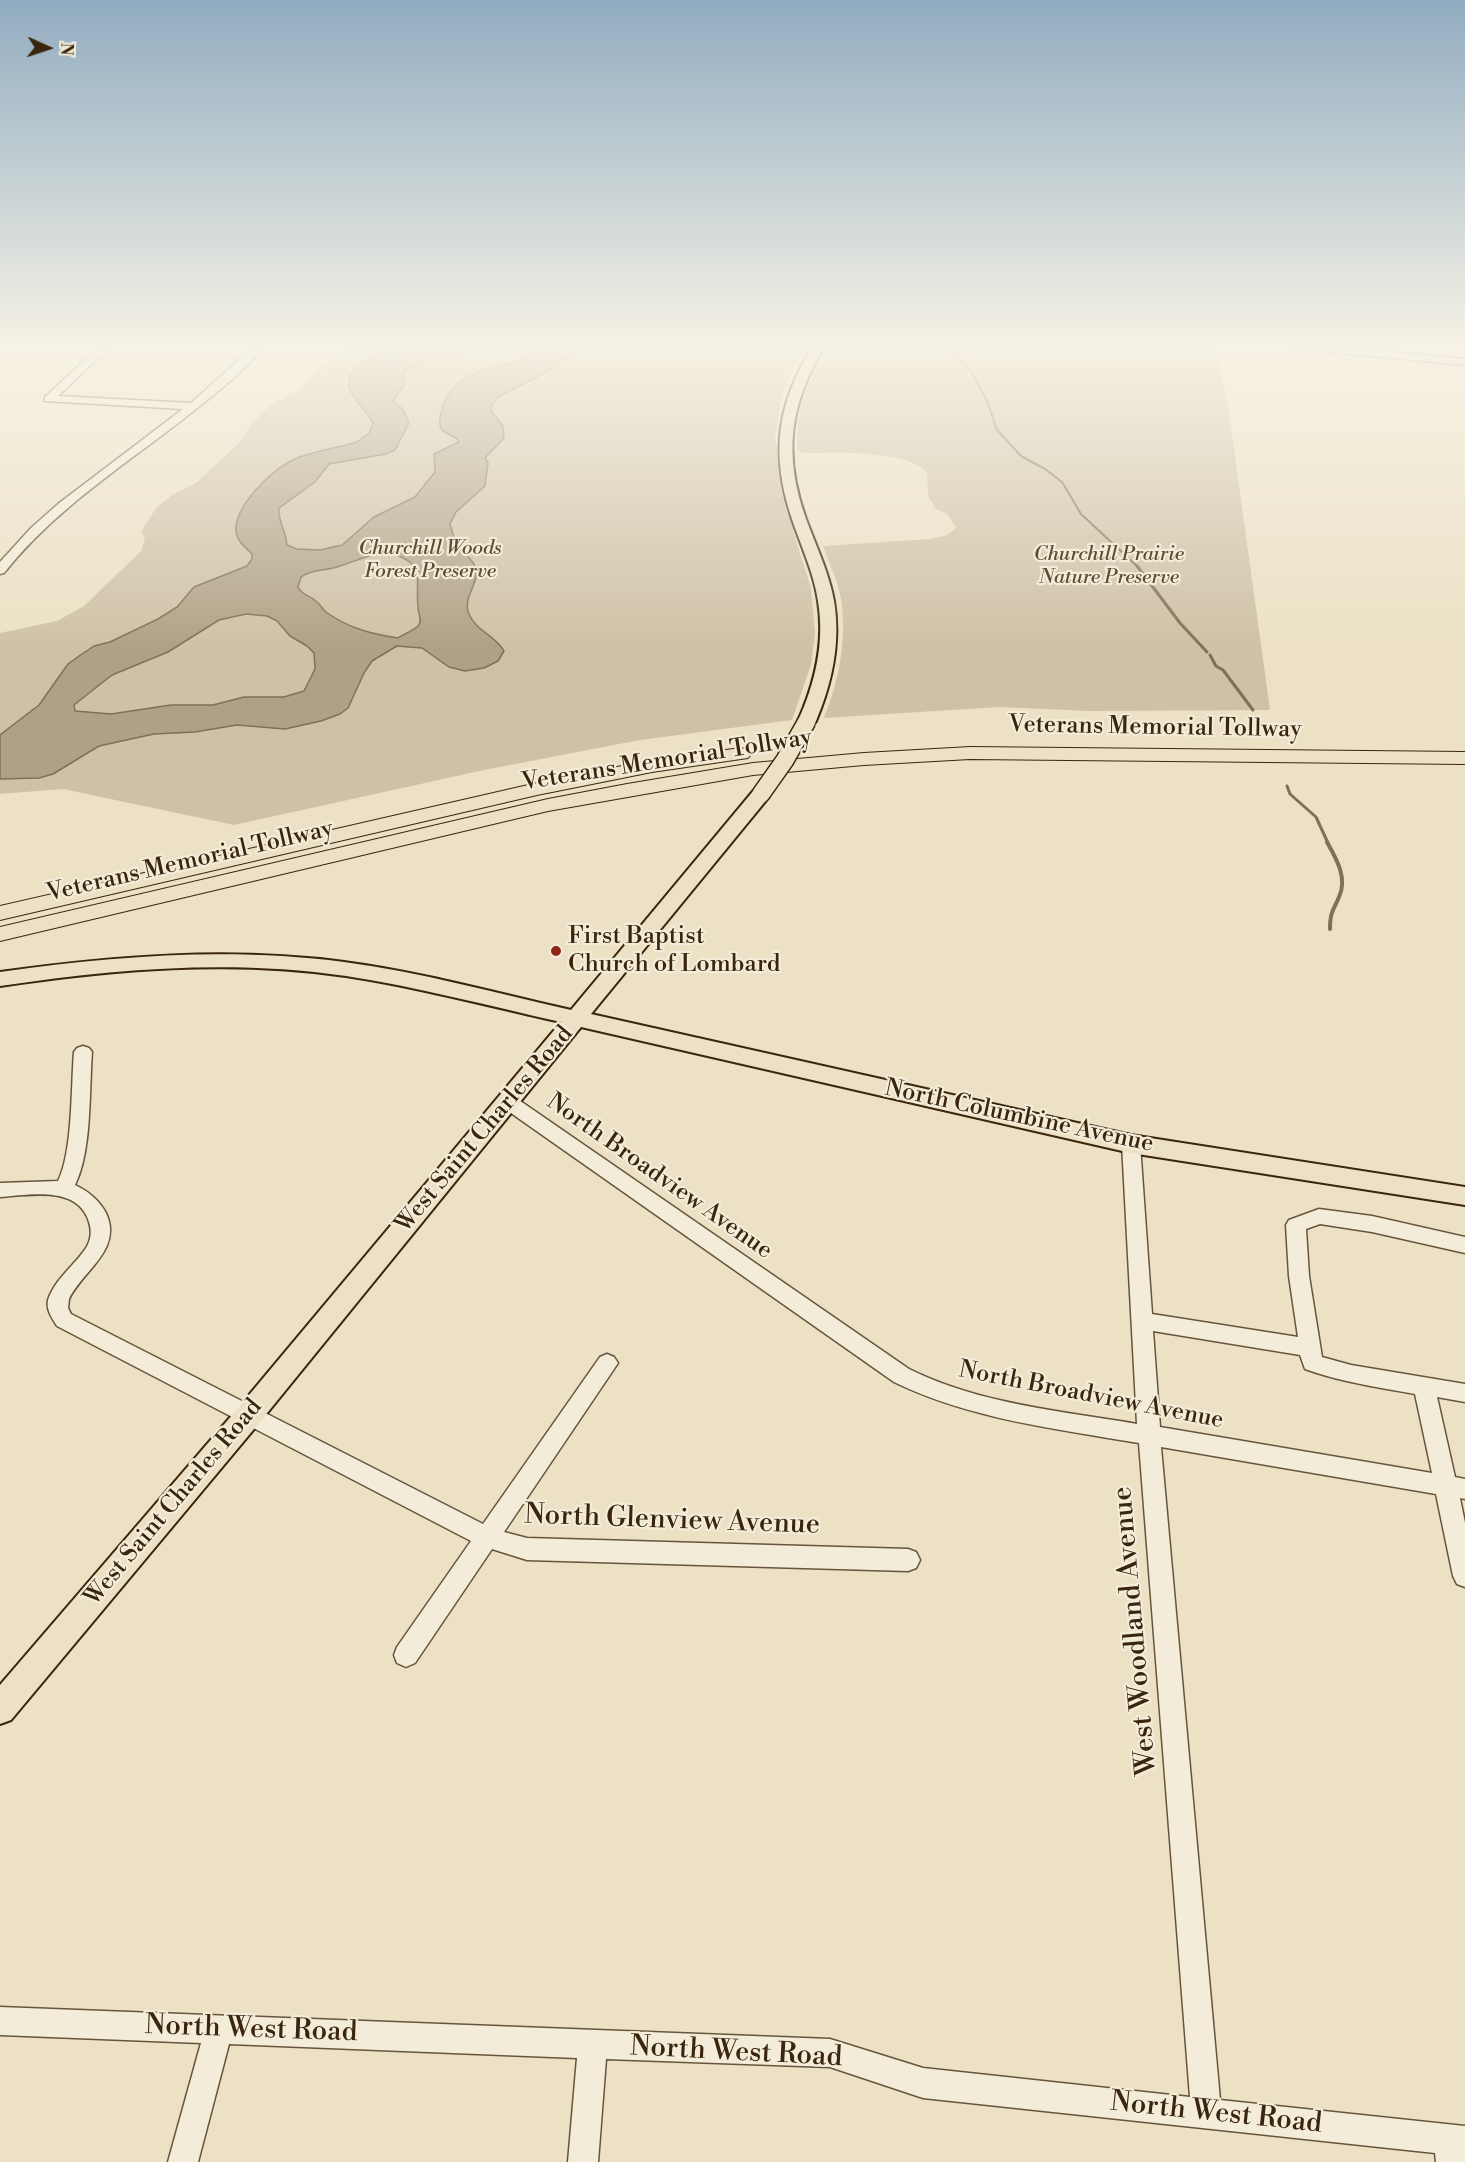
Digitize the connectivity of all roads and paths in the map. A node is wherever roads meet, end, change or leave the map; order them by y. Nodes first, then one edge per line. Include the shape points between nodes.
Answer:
1 (140, 447) edge
2 (785, 447) edge
3 (0, 570) edge
4 (1465, 742) edge
5 (1465, 758) edge
6 (0, 913) edge
7 (0, 934) edge
8 (0, 979) edge
9 (577, 1019) junction
10 (83, 1052) dead end
11 (507, 1101) junction
12 (1131, 1144) junction
13 (64, 1188) junction
14 (0, 1190) edge
15 (1465, 1196) edge
16 (1465, 1245) edge
17 (1142, 1321) junction
18 (1310, 1348) junction
19 (607, 1363) dead end
20 (1424, 1386) junction
21 (1465, 1393) edge
22 (249, 1415) junction
23 (1149, 1434) junction
24 (1455, 1488) edge
25 (487, 1537) junction
26 (908, 1560) dead end
27 (1465, 1576) edge
28 (406, 1655) dead end
29 (0, 1709) edge
30 (0, 2021) edge
31 (219, 2028) junction
32 (593, 2044) junction
33 (1206, 2112) junction
34 (1455, 2147) edge
35 (183, 2162) edge
36 (583, 2162) edge

1 - 3 street via 55,513
2 - 9 main road, West Saint Charles Road, bridge via 791,495 821,580 829,628 823,674 807,721 761,794
4 - 6 highway, Veterans Memorial Tollway via 958,737 764,751 652,766 537,789
5 - 7 highway, Veterans Memorial Tollway via 970,753 753,769 548,805
8 - 9 main road, North Columbine Avenue via 143,962 258,962 365,971
9 - 11 main road, West Saint Charles Road
9 - 12 main road, North Columbine Avenue
10 - 13 street via 76,1149 73,1170
11 - 22 main road, West Saint Charles Road
11 - 23 street, North Broadview Avenue via 902,1377 977,1405
12 - 15 main road, North Columbine Avenue
12 - 17 street, West Woodland Avenue
13 - 14 street
13 - 22 street, North Glenview Avenue via 93,1207 101,1227 96,1249 58,1302 64,1320
16 - 18 street via 1319,1216 1296,1225
17 - 18 street
17 - 23 street, West Woodland Avenue
18 - 20 street via 1312,1363
19 - 25 street
20 - 21 street
20 - 24 street
22 - 25 street, North Glenview Avenue
22 - 29 main road, West Saint Charles Road
23 - 24 street, North Broadview Avenue
23 - 33 street, West Woodland Avenue
24 - 27 street
25 - 26 street, North Glenview Avenue via 527,1549
25 - 28 street
30 - 31 street, North West Road
31 - 32 street, North West Road
31 - 35 street
32 - 33 street, North West Road via 830,2053 923,2083
32 - 36 street
33 - 34 street, North West Road

